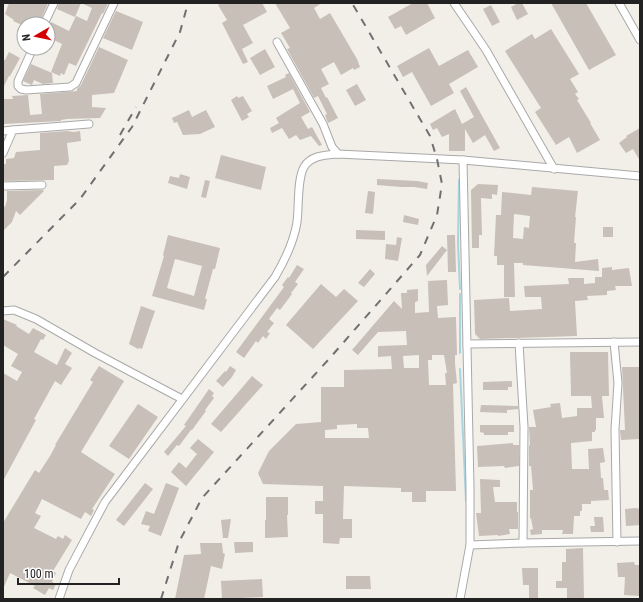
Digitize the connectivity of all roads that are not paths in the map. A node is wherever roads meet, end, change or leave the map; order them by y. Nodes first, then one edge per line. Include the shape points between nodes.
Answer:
1 (54, 3) edge
2 (114, 3) edge
3 (454, 3) edge
4 (619, 3) edge
5 (48, 16) edge
6 (640, 40) edge
7 (277, 42) dead end
8 (29, 56) edge
9 (89, 124) dead end
10 (13, 130) junction
11 (3, 131) edge
12 (3, 153) edge
13 (338, 154) junction
14 (463, 160) junction
15 (554, 169) junction
16 (640, 176) edge
17 (42, 185) dead end
18 (3, 186) edge
19 (3, 311) edge
20 (614, 342) junction
21 (640, 342) edge
22 (519, 343) junction
23 (467, 344) junction
24 (182, 399) junction
25 (640, 541) edge
26 (523, 542) junction
27 (618, 542) junction
28 (470, 545) junction
29 (59, 599) edge
30 (460, 599) edge

1 - 5 street
2 - 8 street via 76,83 70,87 21,89 18,81
3 - 15 street via 486,50
4 - 6 street
7 - 13 street
9 - 10 street
10 - 11 street
10 - 12 street
13 - 14 street
13 - 24 street via 316,157 304,167 297,222 284,261 275,277
14 - 15 street
14 - 23 street
15 - 16 street
17 - 18 street
19 - 24 street via 14,310 36,319
20 - 21 street
20 - 22 street
20 - 27 street via 618,383 615,429
22 - 23 street
22 - 26 street via 524,428
23 - 28 street
24 - 29 street via 105,502 69,570
25 - 27 street
26 - 27 street
26 - 28 street
28 - 30 street

